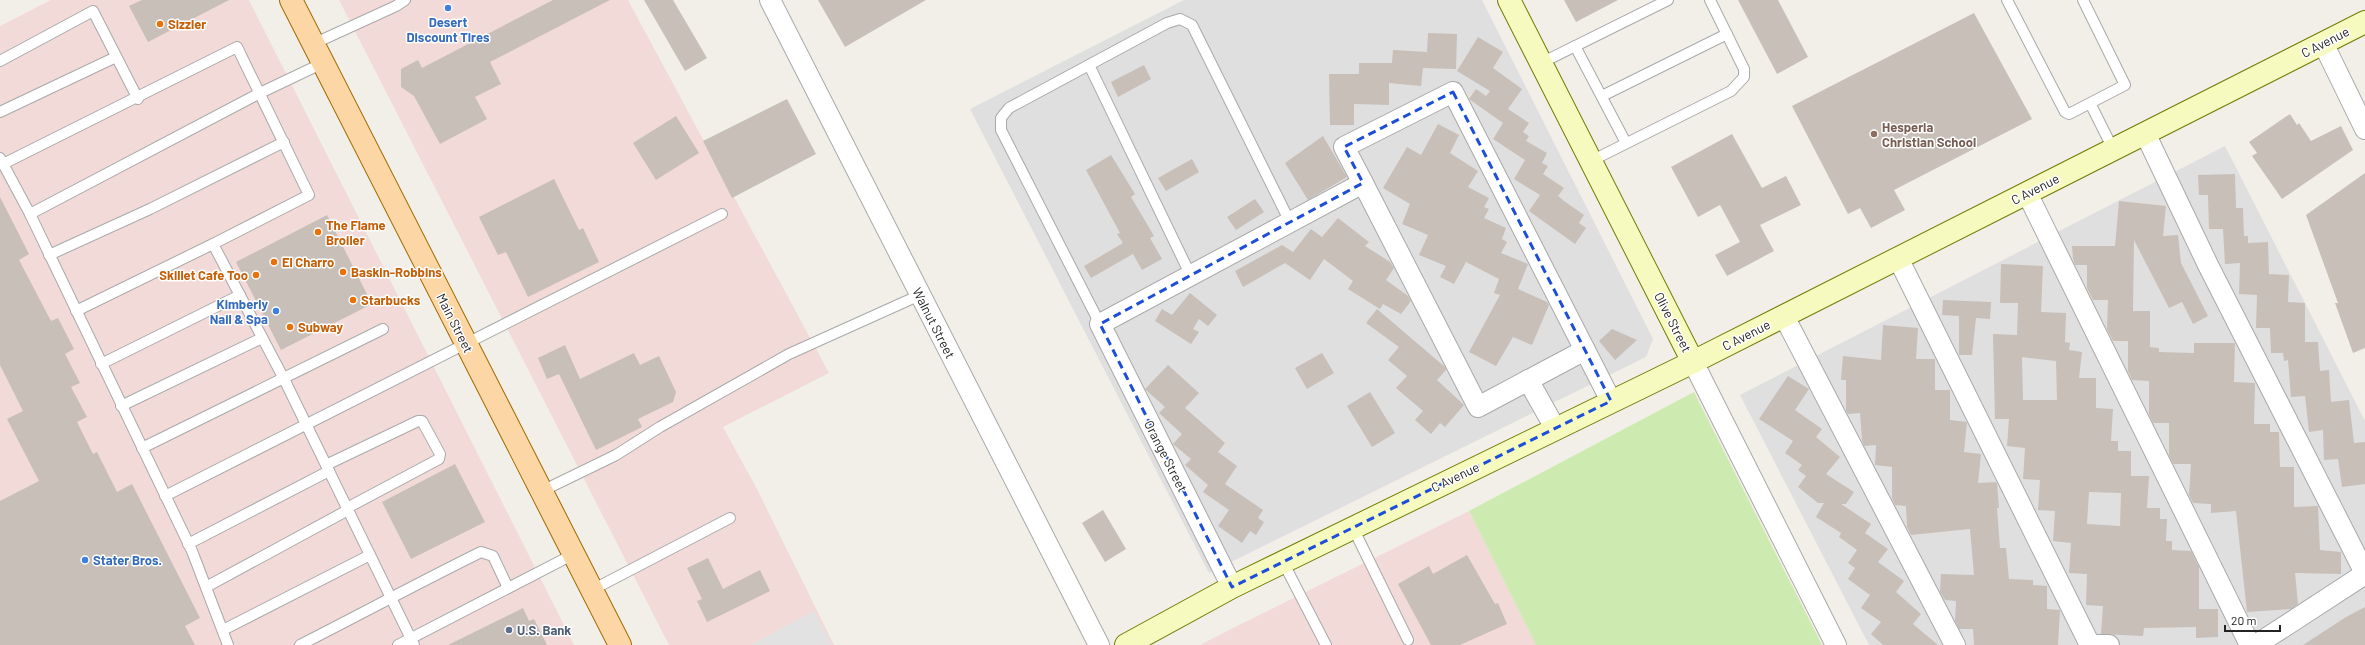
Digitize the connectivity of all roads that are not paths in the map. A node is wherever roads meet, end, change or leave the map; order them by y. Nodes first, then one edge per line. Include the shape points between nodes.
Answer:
1 (290, 0) edge
2 (405, 0) edge
3 (770, 0) edge
4 (1509, 0) edge
5 (1668, 0) edge
6 (1710, 0) edge
7 (2007, 0) edge
8 (2083, 0) edge
9 (2365, 22) edge
10 (1727, 34) junction
11 (2323, 43) junction
12 (1575, 46) junction
13 (318, 54) junction
14 (116, 57) junction
15 (0, 61) edge
16 (1541, 63) junction
17 (1089, 65) junction
18 (260, 93) junction
19 (1602, 96) junction
20 (138, 98) junction
21 (2091, 104) junction
22 (0, 112) edge
23 (2365, 129) edge
24 (2146, 133) junction
25 (284, 142) junction
26 (1626, 143) junction
27 (2113, 149) junction
28 (2, 161) edge
29 (1591, 161) junction
30 (1363, 183) junction
31 (2027, 193) junction
32 (30, 214) junction
33 (722, 214) dead end
34 (1290, 222) junction
35 (213, 244) junction
36 (50, 255) junction
37 (1898, 258) junction
38 (1191, 276) junction
39 (240, 295) junction
40 (920, 295) junction
41 (76, 311) junction
42 (1784, 316) junction
43 (1100, 324) junction
44 (383, 329) dead end
45 (262, 338) junction
46 (466, 344) junction
47 (1585, 350) junction
48 (1693, 362) junction
49 (101, 364) junction
50 (284, 378) junction
51 (1528, 380) junction
52 (1611, 401) junction
53 (121, 406) junction
54 (306, 425) junction
55 (1555, 428) junction
56 (142, 448) junction
57 (327, 468) junction
58 (542, 491) junction
59 (165, 496) junction
60 (347, 509) junction
61 (730, 518) dead end
62 (1353, 528) junction
63 (188, 544) junction
64 (574, 554) junction
65 (370, 555) junction
66 (1283, 562) junction
67 (2365, 574) edge
68 (206, 587) junction
69 (1232, 587) junction
70 (508, 588) junction
71 (592, 590) junction
72 (390, 599) junction
73 (223, 630) junction
74 (1408, 640) dead end
75 (413, 642) edge
76 (228, 645) edge
77 (300, 645) edge
78 (398, 645) edge
79 (620, 645) edge
80 (1099, 645) edge
81 (1126, 645) edge
82 (1326, 645) edge
83 (1836, 645) edge
84 (1955, 645) edge
85 (2089, 645) edge
86 (2109, 645) edge
87 (2250, 645) edge
88 (2256, 645) edge

1 - 13 main road, Main Street
2 - 13 lane
3 - 40 street, Walnut Street
4 - 16 street, Olive Street
5 - 12 lane
6 - 10 lane
7 - 21 lane via 2065,112 2069,114
8 - 21 lane via 2125,85
9 - 11 street, C Avenue
10 - 19 lane
10 - 26 lane via 1744,69 1744,77 1739,84 1731,91
11 - 23 street
11 - 24 street, C Avenue
12 - 16 lane
12 - 19 lane
13 - 18 lane
13 - 46 main road, Main Street
14 - 15 lane via 93,11
14 - 20 lane
14 - 22 lane
16 - 29 street, Olive Street
17 - 34 lane via 1168,23 1180,19 1192,25
17 - 38 lane
17 - 43 lane via 1009,108 1001,118 1001,130
18 - 20 lane via 237,48
18 - 25 lane
18 - 32 lane
19 - 26 lane
20 - 28 lane
21 - 27 lane
24 - 27 street, C Avenue
24 - 67 street via 2208,265
25 - 35 lane via 309,194
25 - 36 lane via 150,209
26 - 29 lane
27 - 31 street, C Avenue
28 - 32 lane
29 - 48 street, Olive Street
30 - 34 street
30 - 47 street via 1344,147 1453,92
30 - 51 street via 1478,407
31 - 37 street, C Avenue
31 - 87 street
32 - 36 lane
33 - 46 lane
34 - 38 street
35 - 39 lane
35 - 41 lane
36 - 41 lane
37 - 42 street, C Avenue
37 - 85 street
38 - 43 street
39 - 45 lane
39 - 49 lane
40 - 58 lane via 789,354 616,455
40 - 80 street, Walnut Street
41 - 49 lane
42 - 48 street, C Avenue
42 - 84 street
43 - 69 street, Orange Street
44 - 50 lane
45 - 50 lane
45 - 53 lane
46 - 54 lane
46 - 58 main road, Main Street
47 - 51 street
47 - 52 street
48 - 52 street, C Avenue
48 - 83 street, Olive Street
49 - 53 lane
50 - 54 lane
50 - 56 lane
51 - 55 street
52 - 55 street, C Avenue
53 - 56 lane
54 - 57 lane
54 - 59 lane
55 - 62 street, C Avenue
56 - 59 lane
57 - 60 lane
57 - 60 lane via 418,421 422,421 426,426 440,454 439,459
57 - 63 lane
58 - 64 main road, Main Street
59 - 63 lane
60 - 65 lane
60 - 68 lane
61 - 71 lane
62 - 66 street, C Avenue
62 - 74 lane
63 - 68 lane
64 - 70 lane
64 - 71 main road, Main Street
65 - 72 lane
65 - 73 lane
66 - 69 street, C Avenue
66 - 82 lane
67 - 88 street
68 - 73 lane
69 - 81 street, C Avenue
70 - 72 lane via 493,556 481,552 404,589
70 - 75 lane
71 - 79 main road, Main Street
72 - 75 lane
72 - 77 lane
73 - 76 lane
75 - 78 lane
85 - 86 street

